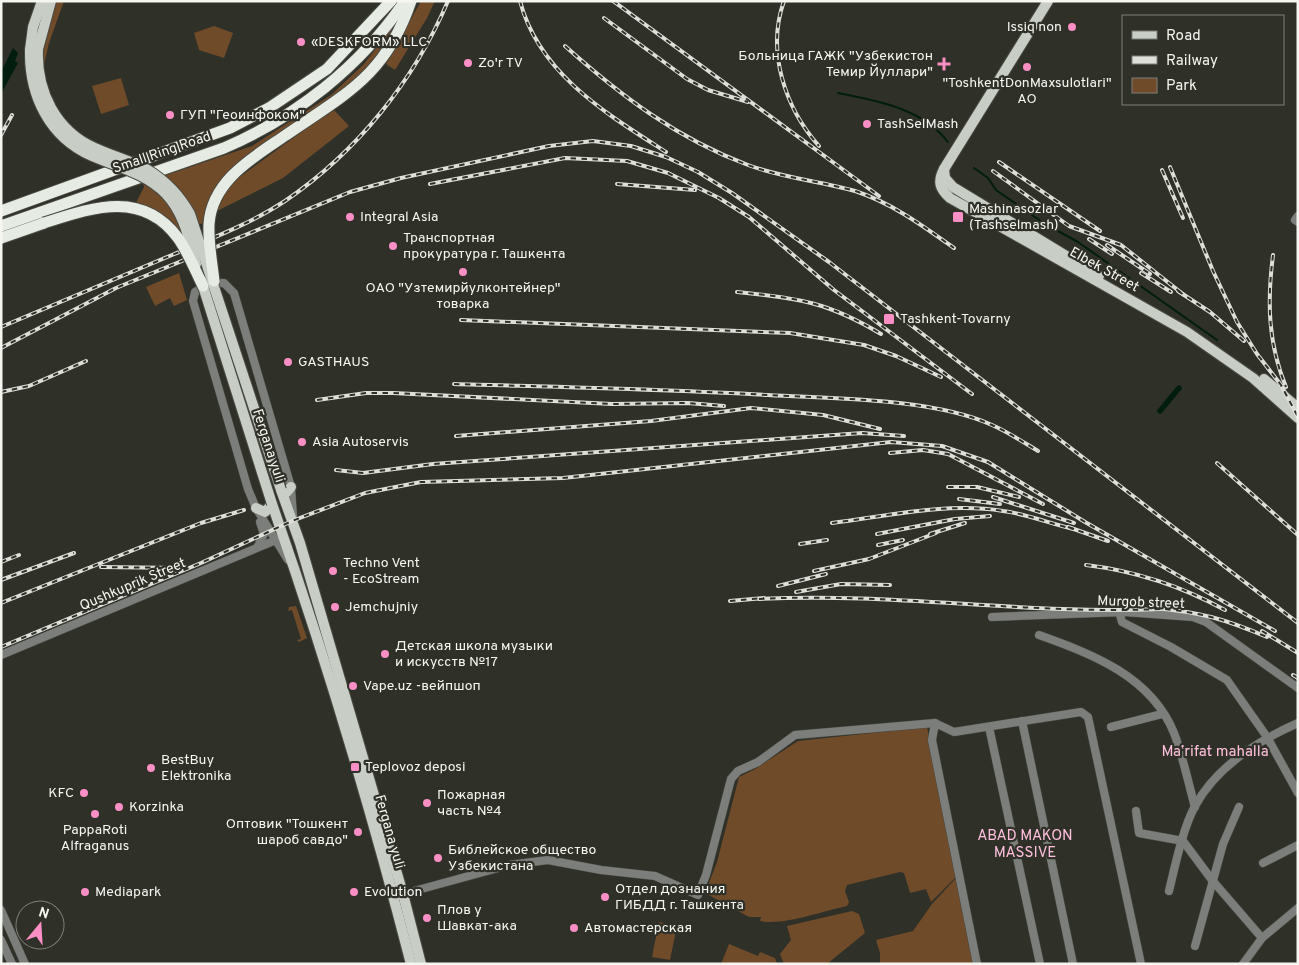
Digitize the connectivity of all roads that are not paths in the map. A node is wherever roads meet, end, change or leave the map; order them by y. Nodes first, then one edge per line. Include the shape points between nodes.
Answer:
1 (42, 1) edge
2 (52, 1) edge
3 (391, 1) edge
4 (405, 1) edge
5 (411, 1) edge
6 (1048, 1) edge
7 (34, 50) junction
8 (944, 170) junction
9 (1, 210) edge
10 (1298, 216) edge
11 (1298, 222) edge
12 (1, 226) edge
13 (1, 238) edge
14 (208, 283) junction
15 (1298, 408) edge
16 (1298, 418) edge
17 (286, 488) junction
18 (272, 504) junction
19 (256, 508) junction
20 (265, 530) junction
21 (276, 540) junction
22 (258, 546) junction
23 (296, 572) junction
24 (1120, 615) dead end
25 (992, 617) dead end
26 (1039, 635) dead end
27 (1, 655) edge
28 (1298, 688) edge
29 (1162, 714) junction
30 (1022, 721) junction
31 (1298, 722) edge
32 (935, 723) junction
33 (988, 726) junction
34 (1111, 728) dead end
35 (1267, 737) junction
36 (1298, 793) edge
37 (1195, 806) junction
38 (1239, 808) dead end
39 (1136, 811) dead end
40 (1183, 841) junction
41 (1298, 844) edge
42 (1263, 863) dead end
43 (1212, 880) junction
44 (1169, 891) dead end
45 (403, 894) junction
46 (1298, 908) edge
47 (1, 910) edge
48 (1262, 938) junction
49 (15, 942) edge
50 (1196, 946) dead end
51 (3, 949) edge
52 (19, 950) edge
53 (12, 964) edge
54 (25, 964) edge
55 (411, 964) edge
56 (422, 964) edge
57 (978, 964) edge
58 (1040, 964) edge
59 (1073, 964) edge
60 (1141, 964) edge
61 (1243, 964) edge

1 - 7 main road, Fergana yuli via 33,27
2 - 7 main road, Fergana yuli
3 - 9 highway, Small Ring Road via 327,69 269,108 230,128
4 - 12 highway, Small Ring Road via 380,34 332,82 259,131 224,148
5 - 14 highway, bridge via 403,24 374,71 222,186 209,225
6 - 8 main road
7 - 14 main road, Fergana yuli, bridge via 32,83 50,122 78,148 141,176 165,193 183,220
8 - 15 main road, Elbek Street via 945,178 953,187 1223,348
8 - 16 main road, Elbek Street via 940,184 950,198 1187,332 1253,378
10 - 11 street via 1295,220
13 - 14 highway, bridge via 99,206 121,206 145,212 166,225
14 - 17 main road, Fergana yuli, bridge
14 - 18 main road, Fergana yuli, bridge
17 - 19 street via 234,293 224,283 205,285 195,292 193,301
17 - 45 main road, Fergana yuli via 294,527
18 - 19 main road via 265,512
18 - 20 street
18 - 23 main road, Fergana yuli
19 - 20 street
20 - 21 street
20 - 22 street
21 - 22 street, Qushkuprik Street
21 - 23 street
22 - 27 street, Qushkuprik Street
23 - 55 main road, Fergana yuli via 375,830
24 - 35 street, Murgob street via 1122,622 1227,680
25 - 28 street, Murgob street via 1124,612 1193,617 1206,622
26 - 29 street via 1112,664 1142,688
29 - 34 street
29 - 37 street via 1174,732
30 - 33 street
30 - 59 street
30 - 60 street via 1076,712 1088,717
31 - 35 street
32 - 33 street via 954,732
32 - 45 street via 795,735 758,762 738,771 729,784 698,895 655,876 548,860 509,865
32 - 57 street via 932,740
33 - 58 street
35 - 36 street, Murgob street
35 - 37 street via 1222,769
37 - 40 street
38 - 43 street
39 - 40 street via 1140,833
40 - 43 street
40 - 44 street
41 - 42 street
43 - 48 street
43 - 50 street
45 - 56 main road, Fergana yuli
46 - 48 street
47 - 49 street
48 - 61 street
51 - 53 street
52 - 54 street

